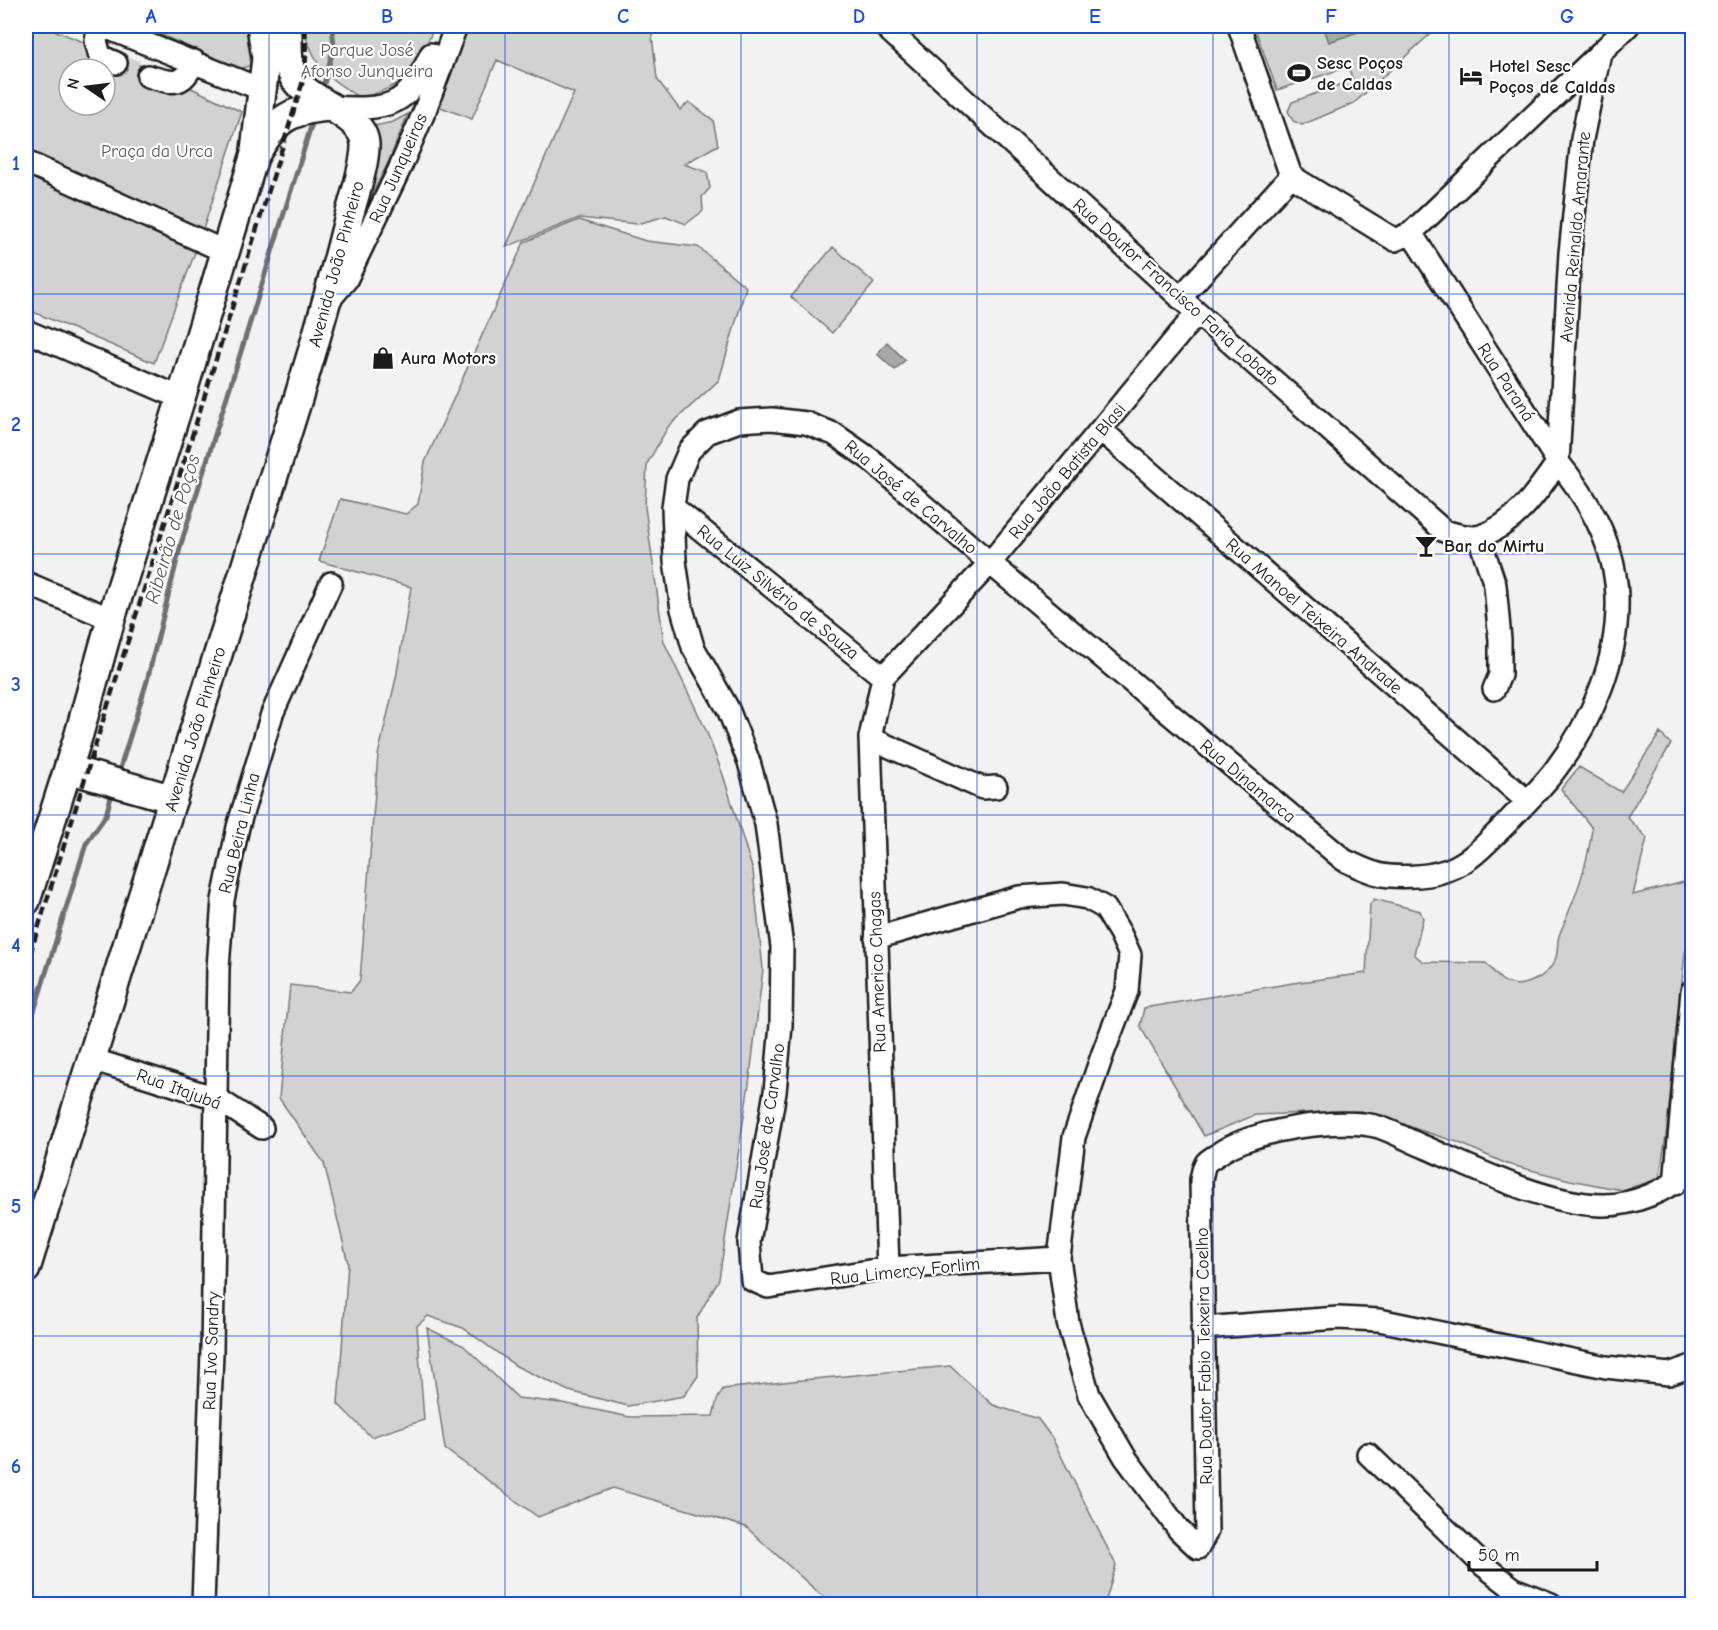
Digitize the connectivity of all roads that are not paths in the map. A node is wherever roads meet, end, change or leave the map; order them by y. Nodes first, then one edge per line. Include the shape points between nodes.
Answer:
1 (101, 26) edge
2 (261, 26) edge
3 (287, 26) edge
4 (442, 26) edge
5 (456, 26) edge
6 (884, 26) edge
7 (1239, 26) edge
8 (1628, 26) edge
9 (1600, 53) junction
10 (101, 57) edge
11 (194, 61) junction
12 (148, 76) tunnel mouth
13 (263, 90) junction
14 (329, 107) junction
15 (254, 157) junction
16 (26, 162) edge
17 (1291, 176) junction
18 (1411, 233) junction
19 (226, 252) junction
20 (1180, 297) junction
21 (326, 302) junction
22 (1197, 313) junction
23 (26, 330) edge
24 (181, 398) junction
25 (1101, 430) junction
26 (1558, 462) junction
27 (673, 507) junction
28 (1479, 537) junction
29 (990, 563) junction
30 (26, 583) edge
31 (331, 583) dead end
32 (111, 620) junction
33 (883, 677) junction
34 (1494, 689) dead end
35 (870, 738) junction
36 (76, 772) junction
37 (996, 787) dead end
38 (173, 799) junction
39 (1527, 801) junction
40 (26, 901) edge
41 (876, 938) junction
42 (1692, 991) edge
43 (91, 1059) junction
44 (216, 1098) junction
45 (262, 1128) dead end
46 (1692, 1170) edge
47 (1675, 1184) junction
48 (1059, 1258) junction
49 (888, 1268) junction
50 (26, 1269) edge
51 (752, 1280) joint
52 (1202, 1328) junction
53 (1692, 1366) edge
54 (1368, 1454) dead end
55 (203, 1605) edge
56 (1551, 1605) edge

1 - 10 street via 96,41
1 - 11 street
2 - 13 main road via 266,58
3 - 14 main road, Avenida João Pinheiro via 291,69 301,87
4 - 14 street, Rua Junqueiras via 423,74 408,94 382,106
5 - 21 street, Rua Junqueiras via 385,201 346,280
6 - 20 street, Rua Doutor Francisco Faria Lobato
7 - 17 street
8 - 9 street
9 - 18 street
9 - 26 street, Avenida Reinaldo Amarante via 1577,184
11 - 12 street via 184,79 172,83
11 - 13 street
13 - 15 main road
14 - 15 main road via 290,115 276,126
14 - 21 main road, Avenida João Pinheiro via 358,128 365,152
15 - 19 main road
16 - 19 street
17 - 18 street via 1395,240
17 - 20 street
18 - 26 street, Rua Paraná
19 - 24 main road
20 - 22 street, Rua Doutor Francisco Faria Lobato
21 - 38 main road, Avenida João Pinheiro
22 - 25 street, Rua João Batista Blasi
22 - 28 street, Rua Doutor Francisco Faria Lobato via 1444,531
23 - 24 street
24 - 32 main road
25 - 29 street, Rua João Batista Blasi
25 - 39 street, Rua Manoel Teixeira Andrade
26 - 28 street via 1518,515
26 - 39 street, Rua Paraná via 1579,488 1609,548 1617,597 1614,644 1603,686 1578,736
27 - 29 street, Rua José de Carvalho via 677,479 689,451 707,433 739,421 806,423 834,434 870,459
27 - 33 street, Rua Luiz Silvério de Souza
27 - 51 street, Rua José de Carvalho via 682,609 693,647 728,709 749,762 766,824 782,946 775,1092 749,1242
28 - 34 street via 1495,585 1500,675
29 - 33 street, Rua João Batista Blasi
29 - 39 street, Rua Dinamarca via 1344,860 1380,875 1441,872 1471,858
30 - 32 street
31 - 44 street, Rua Beira Linha via 272,714 238,827 223,900
32 - 36 main road
33 - 35 street, Rua Americo Chagas
35 - 37 street via 982,788
35 - 41 street, Rua Americo Chagas
36 - 38 main road
36 - 40 main road
38 - 43 main road, Avenida João Pinheiro
41 - 48 street via 1019,897 1063,894 1087,897 1105,909 1120,933 1130,955 1127,991 1074,1137
41 - 49 street, Rua Americo Chagas
42 - 47 street
43 - 44 street, Rua Itajubá
43 - 50 main road, Avenida João Pinheiro
44 - 45 street, Rua Itajubá
44 - 55 street, Rua Ivo Sandry
46 - 47 street
47 - 52 street, Rua Doutor Fabio Teixeira Coelho via 1633,1201 1602,1205 1565,1200 1498,1179 1378,1127 1349,1124 1284,1128 1253,1136 1222,1150 1206,1163 1201,1180
48 - 49 street, Rua Limercy Forlim
48 - 52 street, Rua Doutor Fabio Teixeira Coelho via 1068,1323 1089,1395 1125,1457 1179,1530 1198,1548 1207,1531
49 - 51 street, Rua Limercy Forlim via 768,1287
52 - 53 street via 1338,1318 1379,1320 1606,1367 1669,1374
54 - 56 street via 1484,1565 1514,1589

